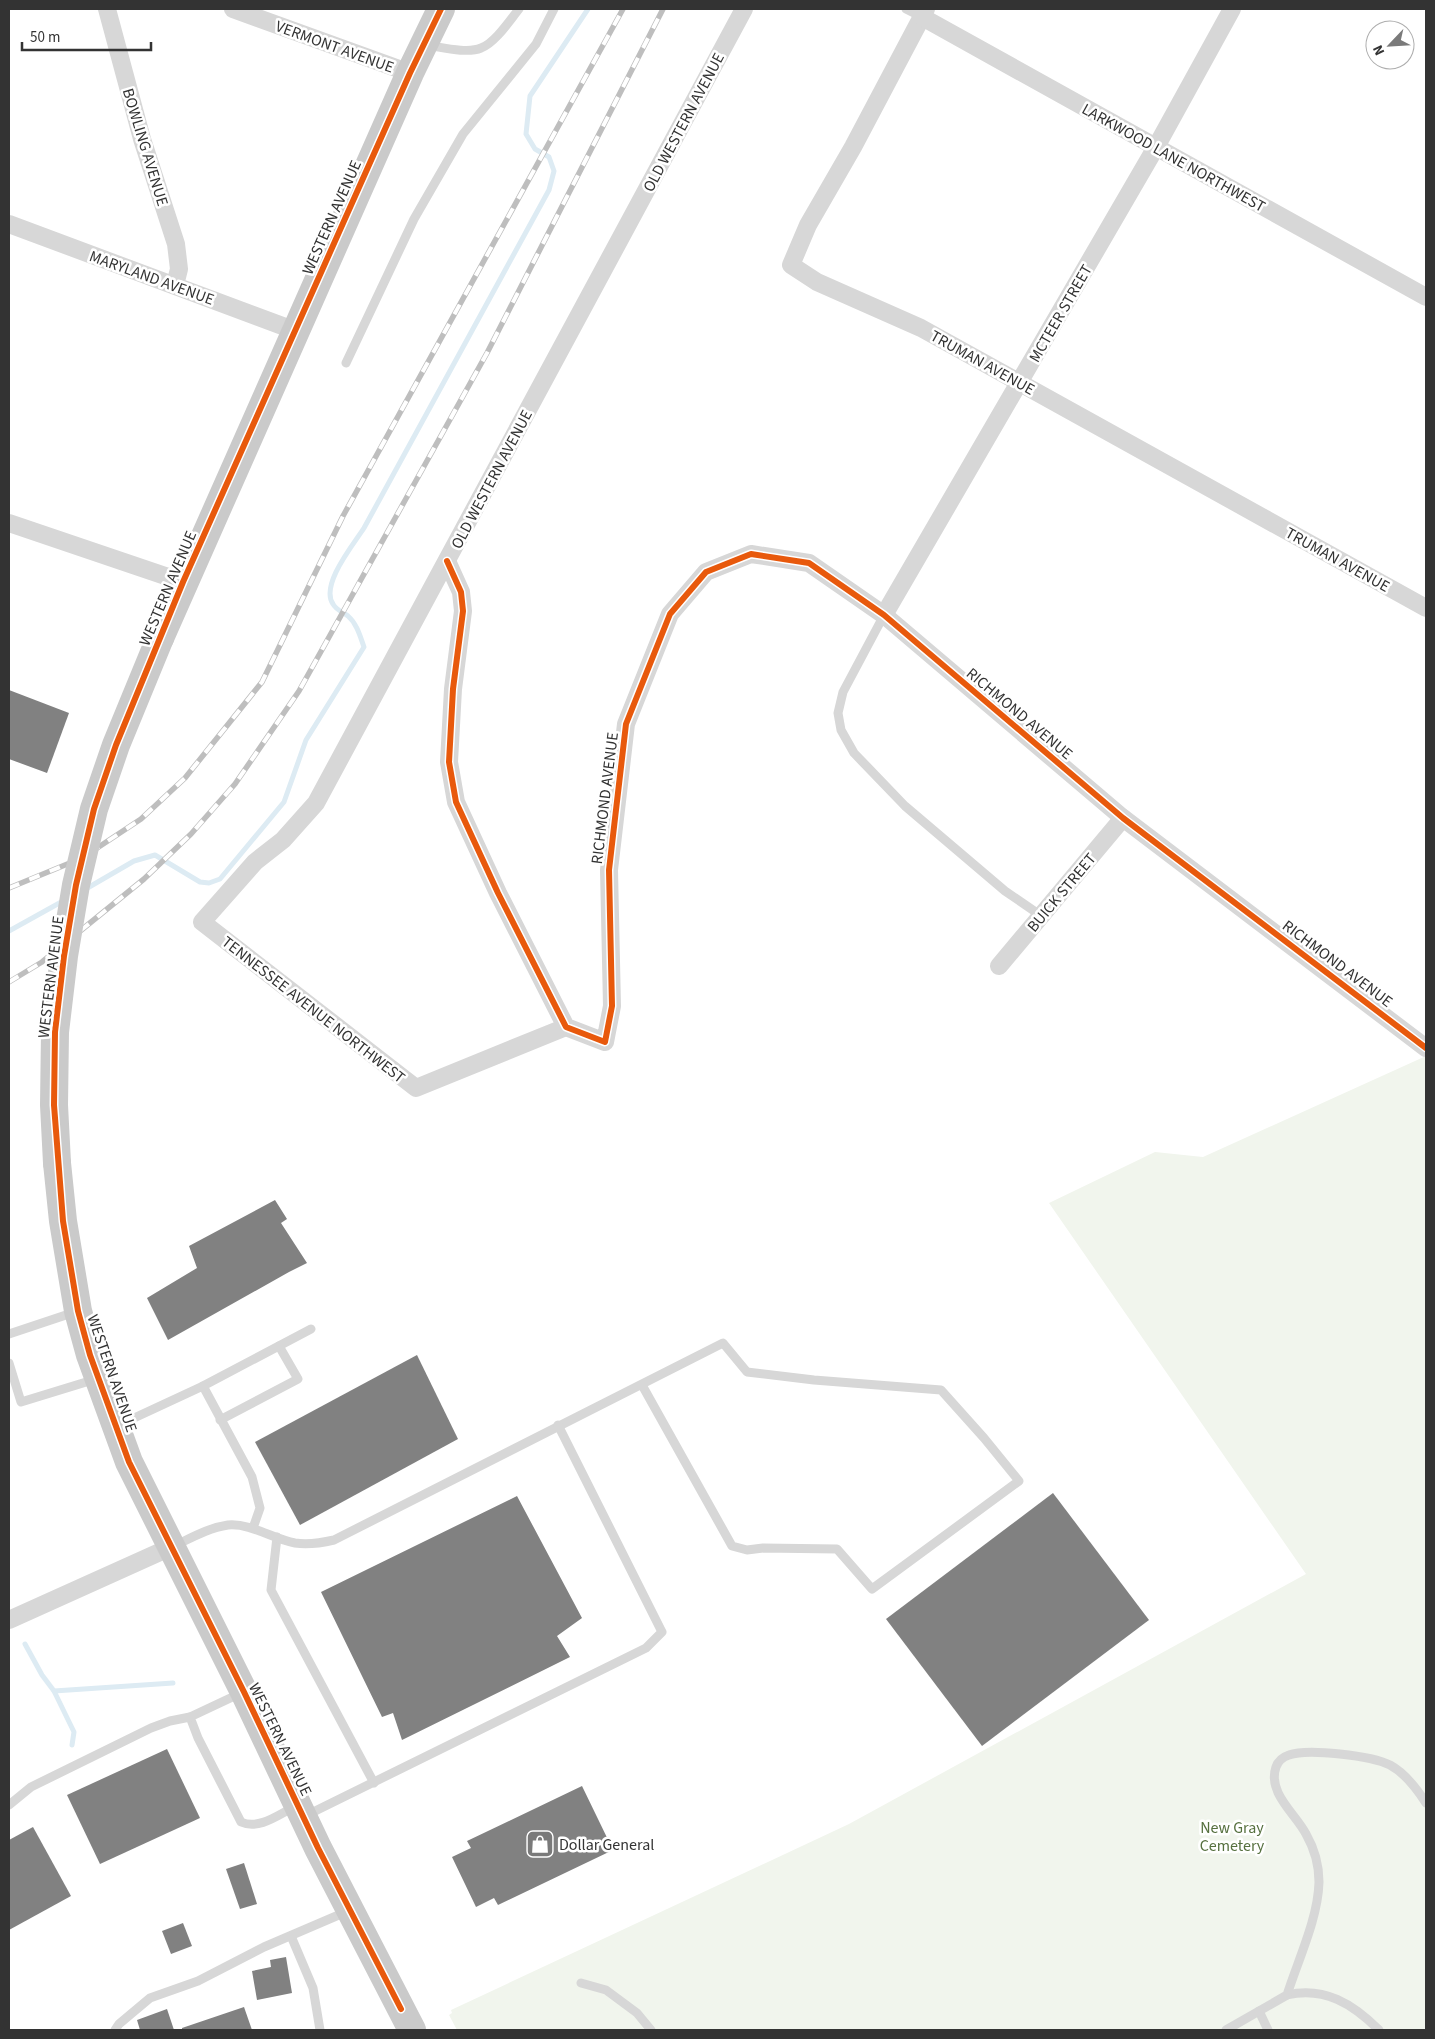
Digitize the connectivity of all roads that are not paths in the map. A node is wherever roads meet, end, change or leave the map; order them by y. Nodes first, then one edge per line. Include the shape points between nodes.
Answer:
1 (107, 9) edge
2 (233, 9) edge
3 (440, 9) edge
4 (519, 9) edge
5 (554, 9) edge
6 (744, 9) edge
7 (1232, 9) edge
8 (918, 12) edge
9 (424, 44) junction
10 (410, 73) junction
11 (1156, 147) junction
12 (9, 224) edge
13 (175, 285) junction
14 (1426, 297) edge
15 (296, 331) junction
16 (346, 363) dead end
17 (1020, 383) junction
18 (9, 523) edge
19 (447, 561) junction
20 (184, 582) junction
21 (1426, 608) edge
22 (884, 615) junction
23 (1123, 818) junction
24 (1040, 915) junction
25 (202, 922) joint
26 (999, 966) dead end
27 (566, 1027) junction
28 (1426, 1048) edge
29 (78, 1311) junction
30 (311, 1329) dead end
31 (9, 1334) edge
32 (279, 1346) junction
33 (9, 1363) edge
34 (99, 1379) junction
35 (642, 1385) junction
36 (203, 1386) junction
37 (220, 1420) junction
38 (558, 1425) junction
39 (116, 1426) junction
40 (253, 1528) junction
41 (277, 1537) junction
42 (171, 1547) junction
43 (9, 1620) edge
44 (244, 1692) junction
45 (190, 1717) junction
46 (374, 1783) junction
47 (1426, 1804) edge
48 (9, 1805) edge
49 (301, 1811) junction
50 (350, 1910) junction
51 (291, 1936) junction
52 (581, 1983) dead end
53 (1287, 1995) junction
54 (1259, 2011) junction
55 (115, 2030) edge
56 (320, 2030) edge
57 (412, 2030) edge
58 (651, 2030) edge
59 (1226, 2030) edge
60 (1268, 2030) edge
61 (1379, 2030) edge

1 - 13 street, BOWLING AVENUE via 142,139 176,244 179,269
2 - 10 street, VERMONT AVENUE
3 - 9 main road, WESTERN AVENUE
4 - 9 lane via 496,37 481,48 460,50
5 - 16 lane via 536,44 463,134 414,219
6 - 19 street, OLD WESTERN AVENUE
7 - 11 street, MCTEER STREET
8 - 11 street, LARKWOOD LANE NORTHWEST
8 - 17 street, TRUMAN AVENUE via 790,264 817,282 921,328
9 - 10 main road, WESTERN AVENUE
10 - 15 main road, WESTERN AVENUE
11 - 14 street, LARKWOOD LANE NORTHWEST
11 - 17 street, MCTEER STREET
12 - 13 street, MARYLAND AVENUE
13 - 15 street, MARYLAND AVENUE
15 - 20 main road, WESTERN AVENUE
17 - 21 street, TRUMAN AVENUE
17 - 22 street, MCTEER STREET
18 - 20 street
19 - 25 street, OLD WESTERN AVENUE via 316,803 282,840 255,862
19 - 27 street via 461,592 463,611 453,689 449,762 456,802
20 - 29 main road, WESTERN AVENUE, bridge via 116,745 94,809 64,956 55,1032 54,1105 62,1221
22 - 23 street, RICHMOND AVENUE
22 - 24 lane via 843,692 838,713 842,730 854,753 905,806 1005,891
22 - 27 street, RICHMOND AVENUE via 809,563 751,554 706,572 670,614 626,724 609,870 612,1006 605,1042
23 - 24 street, BUICK STREET
23 - 28 street, RICHMOND AVENUE
24 - 26 street, BUICK STREET
25 - 27 street, TENNESSEE AVENUE NORTHWEST via 416,1088
29 - 31 lane
29 - 34 main road, WESTERN AVENUE
30 - 32 lane
32 - 36 lane
32 - 37 lane via 298,1379
33 - 34 lane via 21,1402
34 - 39 main road, WESTERN AVENUE
35 - 35 lane via 723,1343 747,1372 941,1390 1019,1481 872,1589 837,1548 747,1550 732,1546
35 - 38 lane
36 - 37 lane
36 - 39 lane
37 - 40 lane via 252,1477 260,1508
38 - 41 lane via 334,1540 318,1544
38 - 46 lane via 662,1632 646,1648
39 - 42 main road, WESTERN AVENUE
40 - 41 lane
40 - 42 lane via 230,1525 209,1529
41 - 46 lane via 271,1590
42 - 43 street
42 - 44 main road, WESTERN AVENUE
44 - 45 lane
44 - 49 main road, WESTERN AVENUE
45 - 48 lane via 170,1720 151,1728 31,1787
45 - 49 lane via 241,1822 257,1825
46 - 49 lane
47 - 53 lane via 1391,1765 1371,1758 1295,1753 1280,1759 1276,1767 1276,1786 1307,1835 1314,1852 1319,1882 1307,1938
49 - 50 main road, WESTERN AVENUE
50 - 51 lane
50 - 57 main road, WESTERN AVENUE
51 - 55 lane via 198,1981 150,1998
51 - 56 lane via 313,1988
52 - 58 lane via 606,1990 637,2013
53 - 54 lane
53 - 61 lane via 1300,1992 1339,1999
54 - 59 lane
54 - 60 lane

